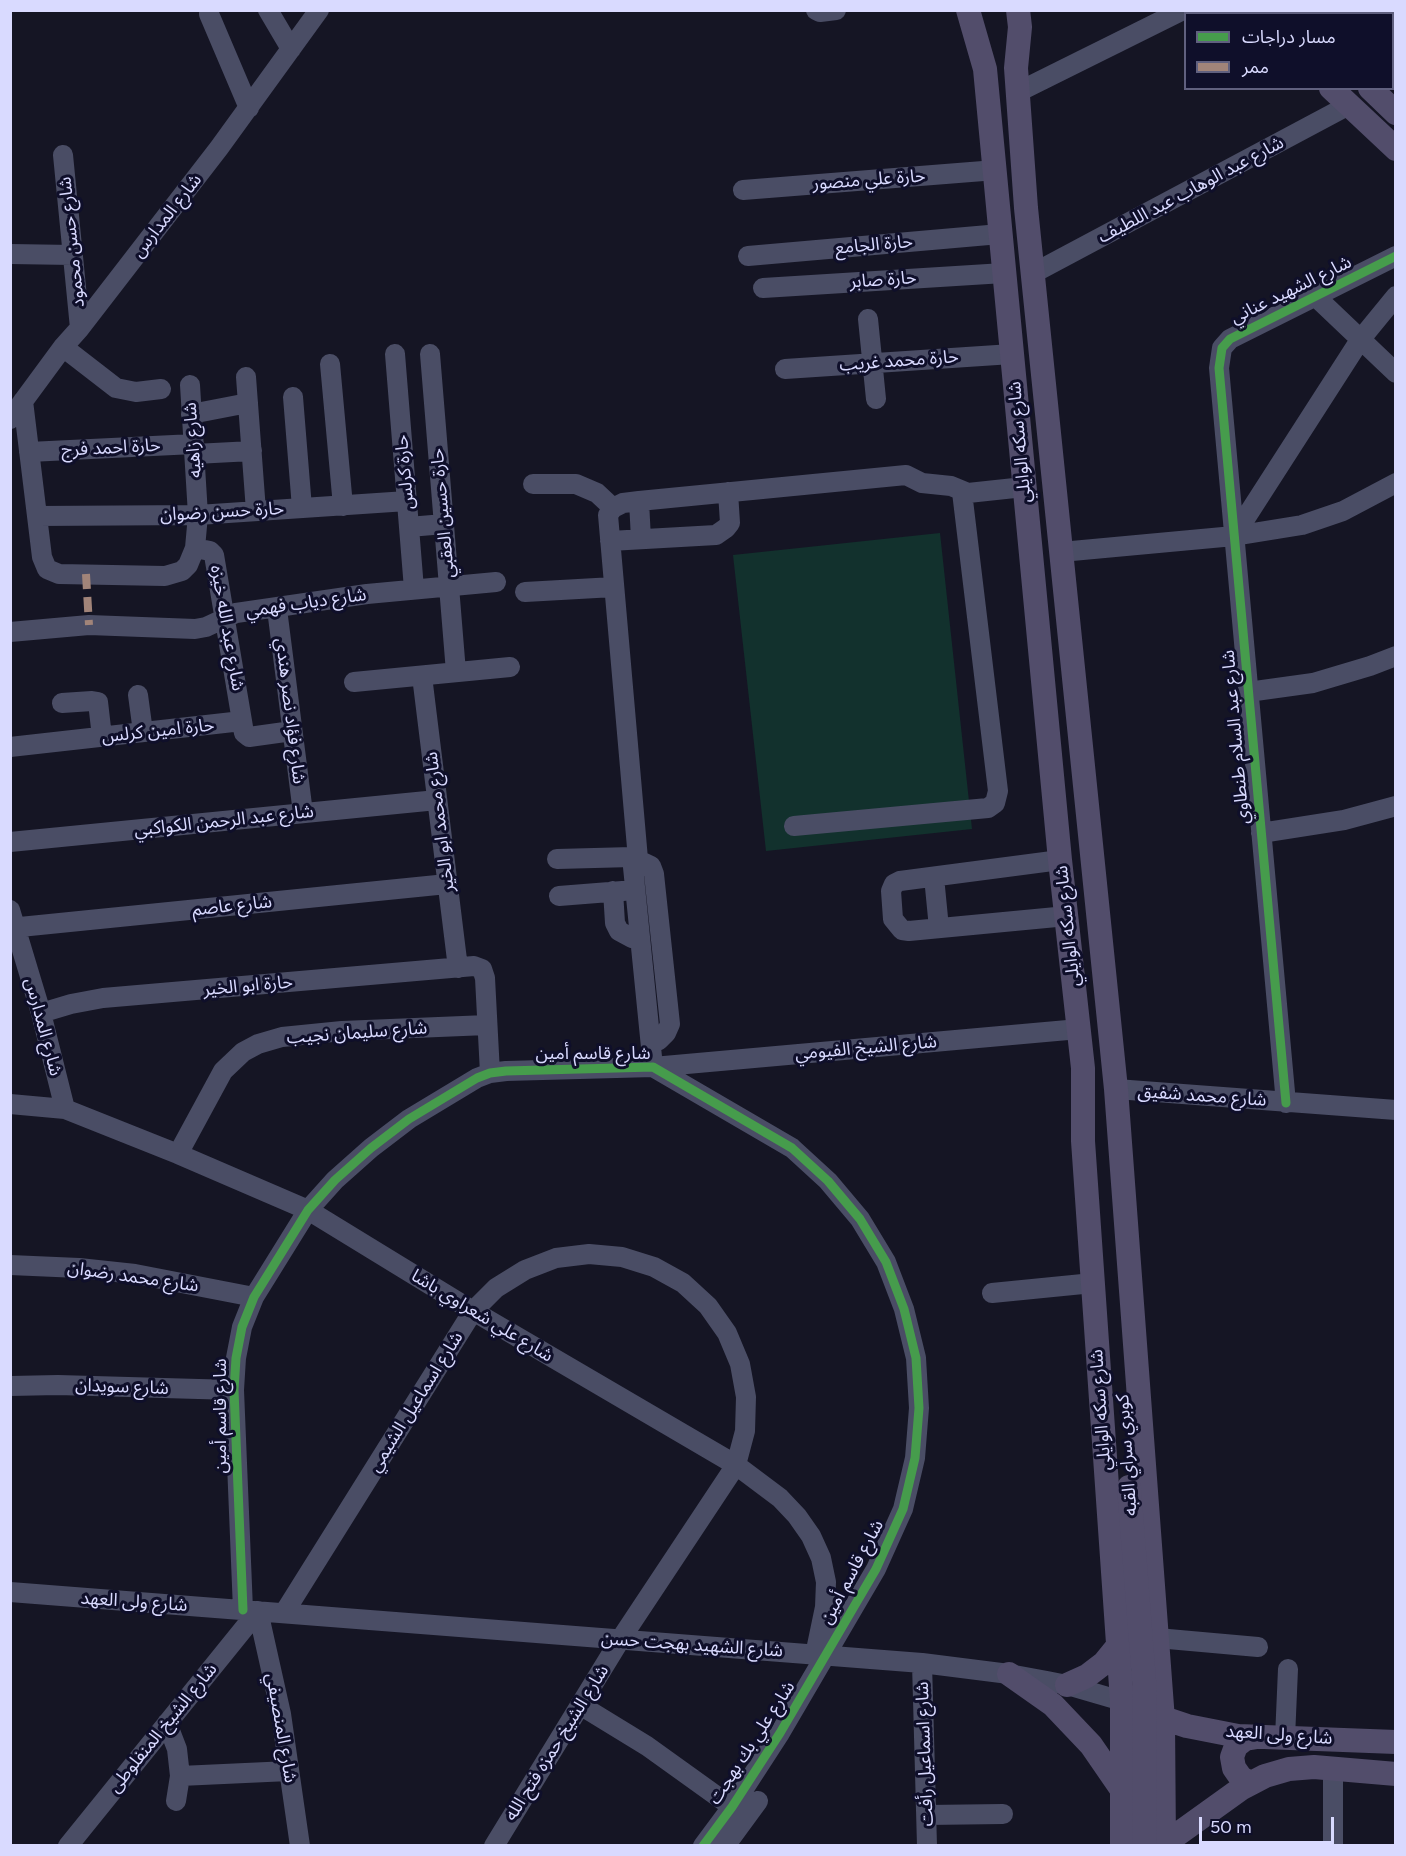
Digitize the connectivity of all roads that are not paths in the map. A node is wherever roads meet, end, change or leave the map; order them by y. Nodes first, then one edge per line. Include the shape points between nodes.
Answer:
1 (268, 10) edge
2 (319, 10) edge
3 (816, 10) edge
4 (836, 10) edge
5 (968, 10) edge
6 (983, 10) edge
7 (1002, 10) edge
8 (1018, 10) edge
9 (1183, 10) edge
10 (209, 14) dead end
11 (291, 49) junction
12 (1016, 68) junction
13 (985, 69) junction
14 (1333, 90) edge
15 (1372, 90) edge
16 (1018, 92) junction
17 (1349, 105) junction
18 (249, 108) junction
19 (1395, 113) edge
20 (1395, 149) edge
21 (63, 155) dead end
22 (996, 170) junction
23 (743, 190) dead end
24 (1000, 234) junction
25 (10, 254) edge
26 (73, 255) junction
27 (748, 256) dead end
28 (1395, 256) edge
29 (1004, 273) junction
30 (1032, 274) junction
31 (763, 288) dead end
32 (1315, 296) junction
33 (1395, 296) edge
34 (868, 319) dead end
35 (80, 328) junction
36 (1360, 340) junction
37 (63, 347) junction
38 (395, 354) dead end
39 (430, 354) dead end
40 (1012, 354) junction
41 (873, 363) junction
42 (330, 364) dead end
43 (1219, 368) joint
44 (785, 369) dead end
45 (1395, 374) edge
46 (246, 377) dead end
47 (190, 385) dead end
48 (161, 389) dead end
49 (293, 397) dead end
50 (876, 399) dead end
51 (23, 401) junction
52 (248, 403) junction
53 (191, 414) junction
54 (10, 419) edge
55 (194, 449) junction
56 (252, 451) junction
57 (29, 452) junction
58 (1395, 483) edge
59 (533, 484) dead end
60 (1024, 487) junction
61 (728, 492) junction
62 (962, 492) junction
63 (407, 501) junction
64 (639, 501) junction
65 (343, 506) junction
66 (613, 507) junction
67 (302, 508) junction
68 (256, 511) junction
69 (198, 515) junction
70 (37, 516) junction
71 (444, 524) junction
72 (409, 527) junction
73 (1234, 536) junction
74 (641, 540) junction
75 (610, 541) junction
76 (1061, 552) junction
77 (192, 557) junction
78 (496, 582) dead end
79 (449, 586) junction
80 (614, 587) junction
81 (414, 589) junction
82 (525, 592) dead end
83 (277, 609) junction
84 (226, 617) junction
85 (10, 632) edge
86 (1395, 656) edge
87 (510, 667) dead end
88 (456, 672) junction
89 (422, 676) junction
90 (354, 682) dead end
91 (1248, 692) junction
92 (138, 695) dead end
93 (62, 703) dead end
94 (242, 721) junction
95 (292, 731) junction
96 (143, 732) junction
97 (102, 737) junction
98 (10, 747) edge
99 (437, 800) junction
100 (1395, 806) edge
101 (303, 813) junction
102 (794, 826) dead end
103 (1261, 833) junction
104 (10, 842) edge
105 (635, 858) junction
106 (556, 859) dead end
107 (1060, 860) junction
108 (934, 877) junction
109 (447, 884) junction
110 (635, 890) junction
111 (613, 891) junction
112 (559, 896) dead end
113 (1066, 916) junction
114 (12, 922) edge
115 (939, 928) junction
116 (640, 940) junction
117 (458, 968) junction
118 (41, 1013) junction
119 (488, 1025) junction
120 (1079, 1029) junction
121 (651, 1044) junction
122 (653, 1067) junction
123 (1083, 1068) junction
124 (490, 1073) junction
125 (1116, 1089) junction
126 (1286, 1103) junction
127 (10, 1104) edge
128 (65, 1109) junction
129 (1395, 1110) edge
130 (178, 1154) junction
131 (308, 1210) junction
132 (10, 1265) edge
133 (1093, 1283) junction
134 (992, 1293) dead end
135 (254, 1297) junction
136 (473, 1311) junction
137 (10, 1386) edge
138 (234, 1390) junction
139 (736, 1465) junction
140 (10, 1592) edge
141 (251, 1611) junction
142 (284, 1613) junction
143 (1157, 1638) junction
144 (620, 1640) junction
145 (1117, 1647) junction
146 (1258, 1647) dead end
147 (820, 1655) junction
148 (922, 1663) junction
149 (1287, 1669) dead end
150 (1009, 1674) junction
151 (1067, 1684) junction
152 (1122, 1701) junction
153 (580, 1705) junction
154 (1163, 1720) junction
155 (167, 1723) junction
156 (1257, 1737) junction
157 (1285, 1738) junction
158 (1395, 1742) edge
159 (1333, 1770) junction
160 (289, 1771) junction
161 (1395, 1774) edge
162 (180, 1776) junction
163 (1251, 1783) junction
164 (1122, 1790) junction
165 (176, 1801) dead end
166 (758, 1801) dead end
167 (732, 1807) junction
168 (1003, 1814) dead end
169 (927, 1815) junction
170 (712, 1844) edge
171 (68, 1845) edge
172 (300, 1845) edge
173 (494, 1845) edge
174 (927, 1845) edge
175 (1122, 1845) edge
176 (1157, 1845) edge
177 (1333, 1845) edge

1 - 11 street
2 - 11 street, شارع المدارس
3 - 4 street
5 - 13 main road, شارع سكه الوايلي
6 - 13 main road
7 - 12 main road
8 - 12 main road, شارع سكه الوايلي
9 - 16 street
10 - 18 street
11 - 18 street, شارع المدارس
12 - 16 main road, شارع سكه الوايلي
13 - 22 main road, شارع سكه الوايلي
14 - 17 main road
15 - 19 main road
16 - 30 main road, شارع سكه الوايلي
17 - 20 main road
17 - 30 street, شارع عبد الوهاب عبد اللطيف
18 - 35 street, شارع المدارس
21 - 26 street, شارع حسن محمود
22 - 23 street, حارة علي منصور
22 - 24 main road, شارع سكه الوايلي
24 - 27 street, حارة الجامع
24 - 29 main road, شارع سكه الوايلي
25 - 26 street
26 - 35 street, شارع حسن محمود
28 - 32 street, شارع الشهيد عناني
29 - 31 street, حارة صابر
29 - 40 main road, شارع سكه الوايلي
30 - 76 main road, شارع سكه الوايلي
32 - 36 street
32 - 43 street, شارع الشهيد عناني via 1230,339 1222,348
33 - 36 street
34 - 41 street
35 - 37 street, شارع المدارس
36 - 45 street
36 - 73 street
37 - 48 street via 116,388 136,392
37 - 51 street, شارع المدارس
38 - 63 street, حارة كرلس
39 - 71 street, حارة حسين العقبي
40 - 41 street, حارة محمد غريب
40 - 60 main road, شارع سكه الوايلي
41 - 44 street, حارة محمد غريب
41 - 50 street
42 - 65 street
43 - 73 street, شارع عبد السلام طنطاوي
46 - 52 street
47 - 53 street, شارع زاهيه
49 - 67 street
51 - 54 street, شارع المدارس
51 - 57 street
52 - 53 street
52 - 56 street
53 - 55 street, شارع زاهيه
55 - 56 street, حارة احمد فرج
55 - 57 street, حارة احمد فرج
55 - 69 street, شارع زاهيه
56 - 68 street
57 - 70 street
58 - 73 street via 1343,511 1302,525
59 - 66 street via 576,484 597,493
60 - 62 street
60 - 107 main road, شارع سكه الوايلي
61 - 62 street via 906,475 922,483 951,486
61 - 64 street
61 - 74 street via 730,523 716,535
62 - 102 street via 998,791 996,803 988,808
63 - 65 street, حارة حسن رضوان
63 - 72 street, حارة كرلس
64 - 66 street
64 - 74 street
65 - 67 street, حارة حسن رضوان
66 - 75 street via 608,515
67 - 68 street, حارة حسن رضوان
68 - 69 street, حارة حسن رضوان
69 - 70 street, حارة حسن رضوان
69 - 77 street, شارع زاهيه
70 - 77 street via 43,564 52,573 165,576 182,572
71 - 72 street
71 - 79 street, حارة حسين العقبي
72 - 81 street, حارة كرلس
73 - 76 street
73 - 91 street, شارع عبد السلام طنطاوي
74 - 75 street
75 - 80 street
76 - 125 main road, شارع سكه الوايلي
77 - 84 street, شارع عبد الله خيزه via 210,551 214,555
78 - 79 street, شارع دياب فهمي
79 - 81 street, شارع دياب فهمي
79 - 88 street, حارة حسين العقبي
80 - 82 street
80 - 105 street
81 - 83 street, شارع دياب فهمي
83 - 84 street, شارع دياب فهمي
83 - 95 street, شارع فؤاد نصر هندي
84 - 85 street, شارع دياب فهمي via 195,629 89,626
84 - 94 street, شارع عبد الله خيزه
86 - 91 street via 1313,683
87 - 88 street
88 - 89 street
89 - 90 street
89 - 99 street, شارع محمد ابو الخير
91 - 103 street, شارع عبد السلام طنطاوي
92 - 96 street
93 - 97 street via 98,702
94 - 95 street via 249,737
94 - 96 street, حارة امين كرلس
95 - 101 street, شارع فؤاد نصر هندي
96 - 97 street, حارة امين كرلس
97 - 98 street, حارة امين كرلس
99 - 101 street, شارع عبد الرحمن الكواكبي
99 - 109 street, شارع محمد ابو الخير
100 - 103 street via 1344,820
101 - 104 street, شارع عبد الرحمن الكواكبي
103 - 126 street, شارع عبد السلام طنطاوي
105 - 106 street
105 - 110 street
105 - 121 street via 651,866 654,874 670,1024 660,1040
107 - 108 street
107 - 113 main road, شارع سكه الوايلي
108 - 115 street
108 - 115 street via 894,884 891,899 893,919 902,930
109 - 114 street, شارع عاصم
109 - 117 street, شارع محمد ابو الخير
110 - 111 street
110 - 116 street
111 - 112 street
111 - 116 street via 619,931
113 - 115 street
113 - 120 main road, شارع سكه الوايلي
114 - 118 street, شارع المدارس
116 - 121 street
117 - 118 street, حارة ابو الخير via 103,998
117 - 119 street, حارة ابو الخير via 482,969
118 - 128 street, شارع المدارس
119 - 124 street
119 - 130 street, شارع سليمان نجيب via 342,1031 282,1037 258,1044 223,1071
120 - 122 street, شارع الشيخ الفيومي
120 - 123 main road, شارع سكه الوايلي
121 - 122 street
122 - 124 street, شارع قاسم أمين
122 - 147 street, شارع قاسم أمين via 792,1148 828,1180 860,1219 886,1262 904,1309 916,1358 919,1398 915,1458 903,1509 876,1569
123 - 133 main road, شارع سكه الوايلي via 1083,1141
123 - 176 main road, كوبري سراي القبه, bridge via 1106,1138
124 - 131 street, شارع قاسم أمين via 409,1119 335,1180
125 - 126 street, شارع محمد شفيق
125 - 143 main road, شارع سكه الوايلي
126 - 129 street, شارع محمد شفيق
127 - 128 street, شارع علي شعراوي باشا
128 - 130 street, شارع علي شعراوي باشا
130 - 131 street, شارع علي شعراوي باشا
131 - 135 street, شارع قاسم أمين
131 - 136 street, شارع علي شعراوي باشا
132 - 135 street, شارع محمد رضوان via 135,1274
133 - 134 street
133 - 145 main road, شارع سكه الوايلي
135 - 138 street, شارع قاسم أمين via 240,1337
136 - 139 street, شارع علي شعراوي باشا
136 - 139 street, شارع اسماعيل الشيمي via 496,1288 525,1270 556,1258 589,1254 622,1257 654,1267 683,1283 708,1306 727,1333 740,1364 746,1397 745,1431
136 - 142 street, شارع اسماعيل الشيمي
137 - 138 street, شارع سويدان
138 - 141 street, شارع قاسم أمين
139 - 144 street, شارع اسماعيل الشيمي
139 - 147 street, شارع علي شعراوي باشا via 797,1516 821,1558 826,1582
140 - 141 street, شارع ولى العهد
141 - 142 street, شارع الشهيد بهجت حسن
141 - 155 street, شارع الشيخ المنفلوطى
141 - 160 street, شارع المنصيفي via 281,1714
142 - 144 street, شارع الشهيد بهجت حسن
143 - 146 street
143 - 154 main road, شارع سكه الوايلي
144 - 147 street, شارع الشهيد بهجت حسن
144 - 153 street, شارع الشيخ حمزه فتح الله
145 - 151 main road via 1104,1664
145 - 152 main road, شارع سكه الوايلي
147 - 148 street, شارع الشهيد بهجت حسن
147 - 167 street, شارع علي بك بهجت via 780,1733
148 - 150 street, شارع الشهيد بهجت حسن
148 - 169 street, شارع اسماعيل رأفت
149 - 157 street
150 - 151 street, شارع الشهيد بهجت حسن
150 - 164 main road via 1053,1705 1091,1745
151 - 152 street, شارع الشهيد بهجت حسن
152 - 154 main road, شارع ولى العهد
152 - 164 main road, شارع سكه الوايلي
153 - 167 street via 647,1746
153 - 173 street, شارع الشيخ حمزه فتح الله
154 - 156 main road, شارع ولى العهد
154 - 176 main road, شارع سكه الوايلي
155 - 162 street via 177,1749
155 - 171 street, شارع الشيخ المنفلوطى
156 - 157 main road, شارع ولى العهد
156 - 163 main road via 1236,1746 1232,1757 1240,1778
157 - 158 main road, شارع ولى العهد
159 - 161 main road, شارع ولى العهد
159 - 163 main road, شارع ولى العهد via 1289,1769
159 - 177 street
160 - 162 street
160 - 172 street, شارع المنصيفي
162 - 165 street
163 - 176 main road, شارع ولى العهد
164 - 175 main road, شارع سكه الوايلي
166 - 170 street
167 - 170 street, شارع علي بك بهجت
168 - 169 street
169 - 174 street, شارع اسماعيل رأفت

